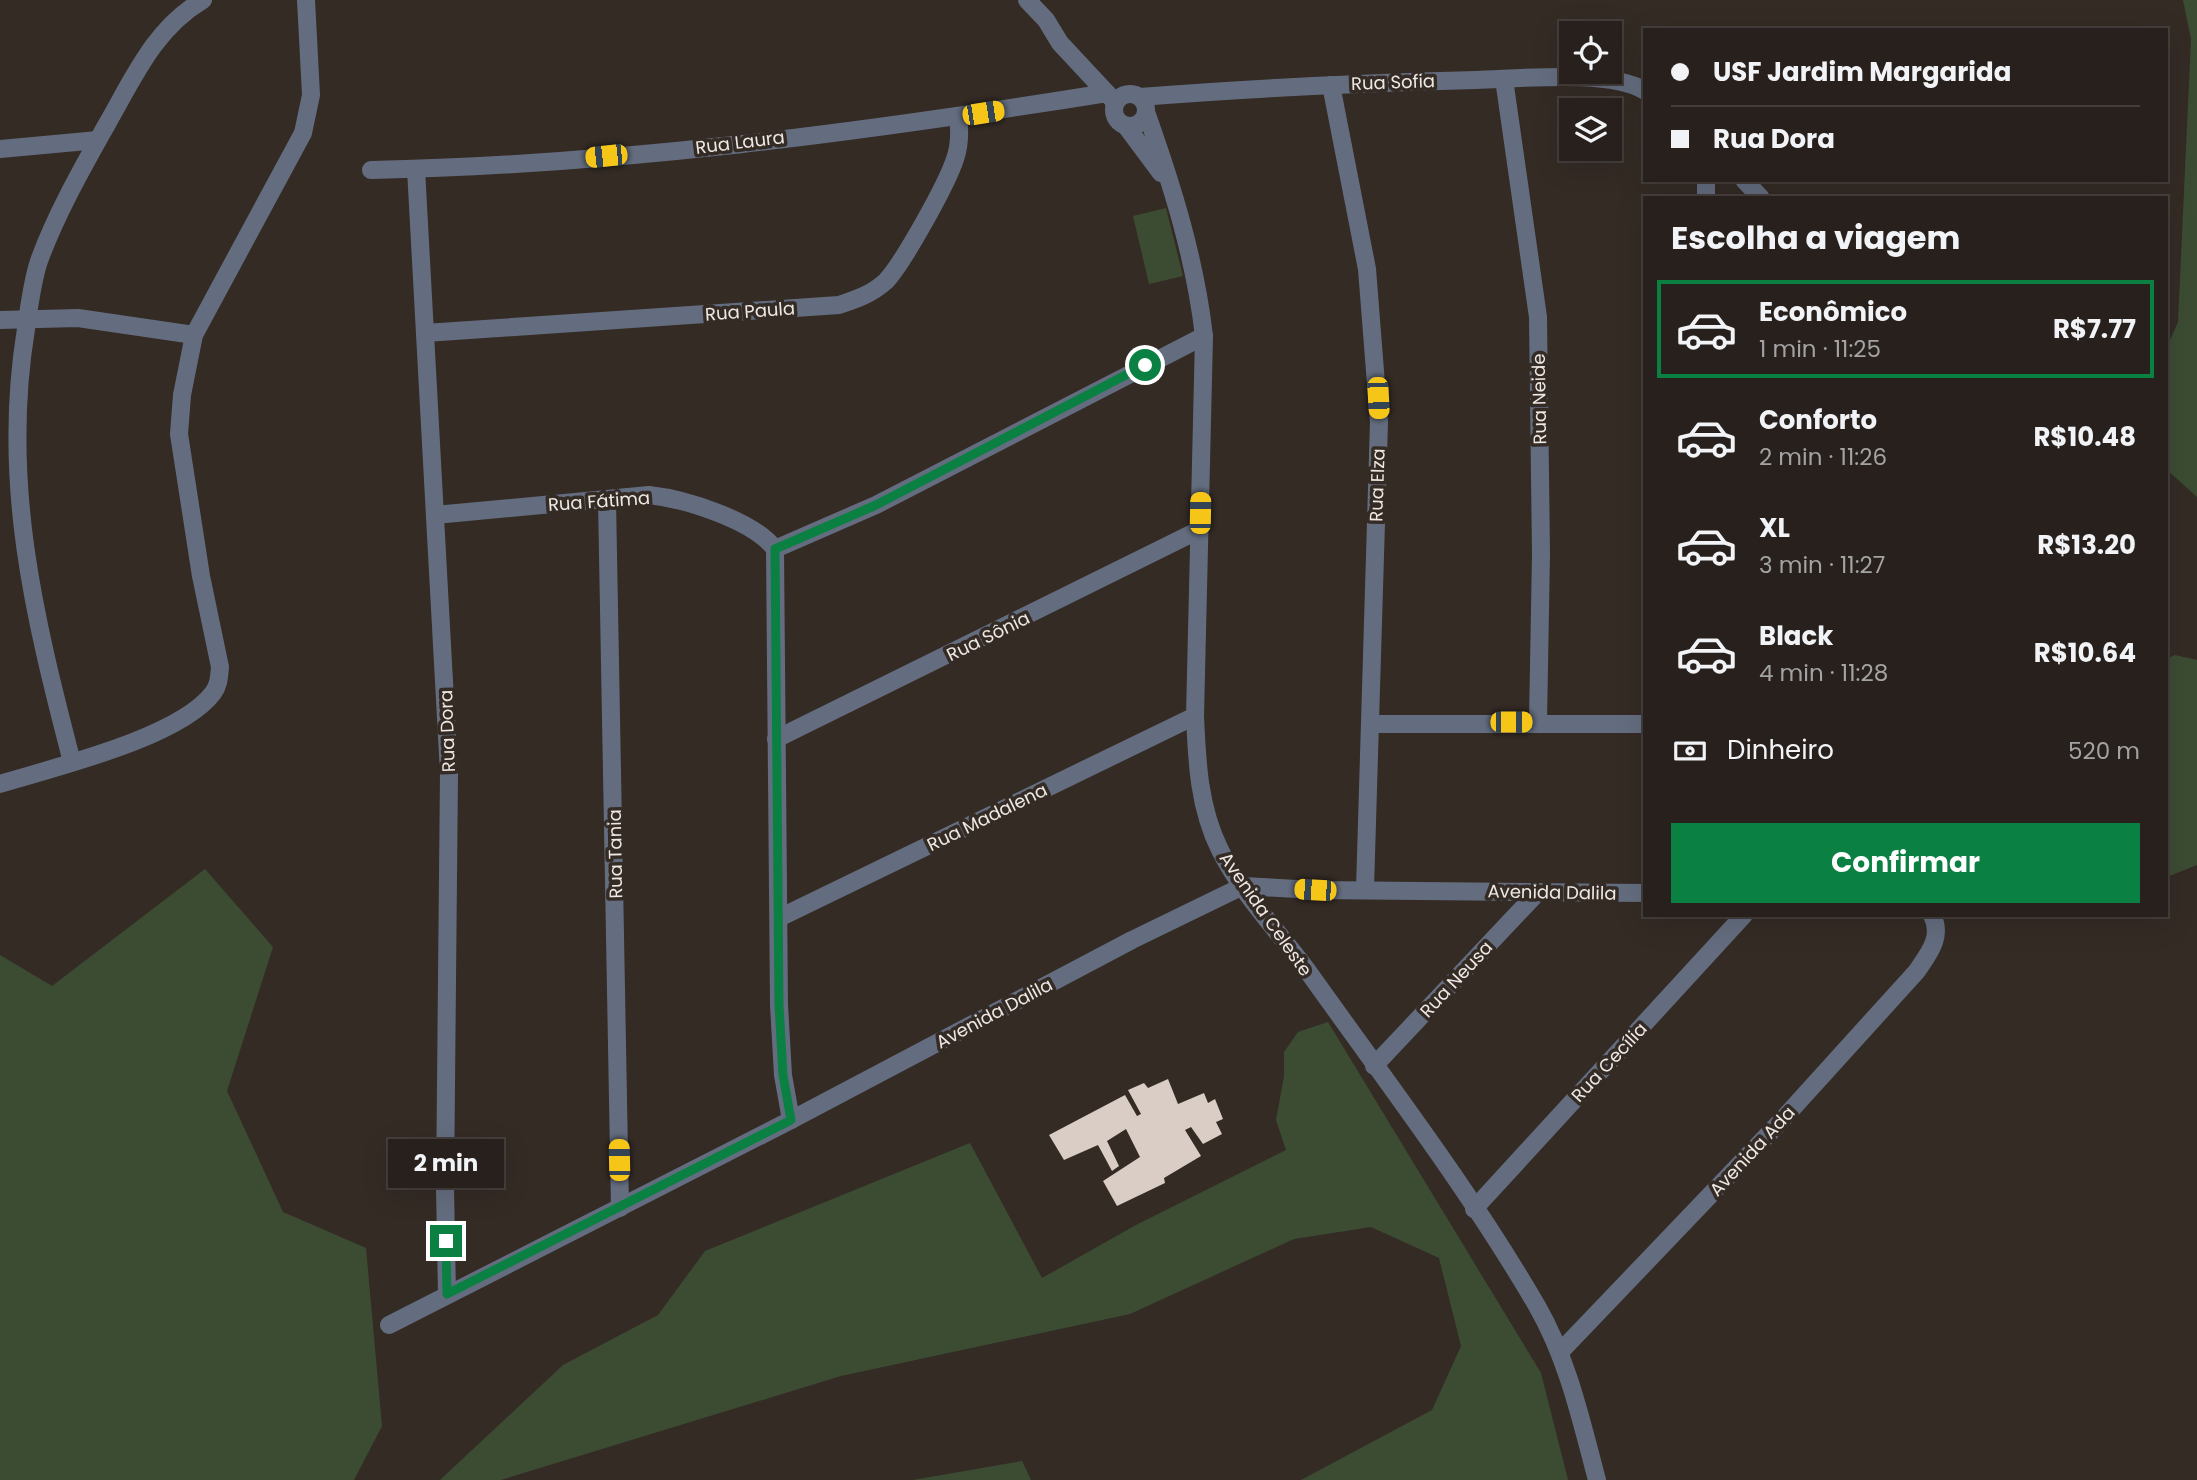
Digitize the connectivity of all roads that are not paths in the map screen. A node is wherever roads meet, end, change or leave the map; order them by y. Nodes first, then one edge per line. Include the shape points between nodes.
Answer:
1 (203, 0) edge
2 (306, 0) edge
3 (1027, 0) edge
4 (1050, 0) edge
5 (1046, 20) junction
6 (1504, 79) junction
7 (1331, 85) junction
8 (1643, 90) edge
9 (1111, 97) junction
10 (1143, 105) junction
11 (958, 116) junction
12 (1126, 126) junction
13 (98, 140) junction
14 (0, 149) edge
15 (416, 169) junction
16 (371, 170) dead end
17 (1746, 182) edge
18 (1174, 190) junction
19 (1759, 196) edge
20 (28, 318) junction
21 (0, 320) edge
22 (425, 333) junction
23 (194, 335) junction
24 (1204, 336) junction
25 (607, 500) junction
26 (435, 515) junction
27 (1199, 530) junction
28 (775, 549) junction
29 (1195, 716) junction
30 (1538, 722) junction
31 (1372, 724) junction
32 (1643, 724) edge
33 (776, 739) junction
34 (72, 762) junction
35 (0, 784) edge
36 (1243, 886) junction
37 (1365, 889) junction
38 (1538, 892) junction
39 (1643, 893) edge
40 (1742, 917) edge
41 (1933, 917) edge
42 (779, 918) junction
43 (1374, 1066) junction
44 (791, 1120) junction
45 (620, 1208) junction
46 (1474, 1209) junction
47 (447, 1294) junction
48 (389, 1325) dead end
49 (1561, 1351) junction
50 (1597, 1480) edge

1 - 13 street via 173,21 150,49
2 - 23 street via 311,95 303,133
3 - 5 street
4 - 5 street
5 - 9 street via 1060,43
6 - 7 street, Rua Sofia
6 - 8 street, Rua Sofia via 1600,79
6 - 30 street, Rua Neide via 1538,317
7 - 10 street, Rua Sofia
7 - 31 street, Rua Elza via 1367,269 1375,349 1379,422
9 - 10 street via 1129,93
9 - 11 street, Rua Laura
9 - 12 street via 1114,117
10 - 12 street via 1141,122
10 - 18 street, Avenida Celeste
11 - 15 street, Rua Laura via 558,161
11 - 22 street, Rua Paula via 956,158 937,196 887,279 867,296 839,306
12 - 18 street, Avenida Celeste
13 - 14 street
13 - 20 street via 39,262
15 - 16 street, Rua Laura
15 - 22 street, Rua Dora
17 - 19 street
18 - 24 street, Avenida Celeste via 1198,282
20 - 21 street
20 - 23 street via 78,318
20 - 34 street via 20,364 15,453 29,585
22 - 26 street, Rua Dora
23 - 34 street via 179,434 220,667 218,682 203,704 183,717 147,736
24 - 27 street, Avenida Celeste
24 - 28 street via 876,505
25 - 26 street, Rua Fátima
25 - 28 street, Rua Fátima via 649,495 691,503 768,539
25 - 45 street, Rua Tania
26 - 47 street, Rua Dora via 449,773
27 - 29 street, Avenida Celeste
27 - 33 street, Rua Sônia
28 - 33 street
29 - 36 street, Avenida Celeste via 1197,774 1206,813 1220,850
29 - 42 street, Rua Madalena
30 - 31 street
30 - 32 street
31 - 37 street, Rua Elza
33 - 42 street
34 - 35 street
36 - 37 street, Avenida Dalila
36 - 43 street, Avenida Celeste
36 - 44 street, Avenida Dalila
37 - 38 street, Avenida Dalila
38 - 39 street, Avenida Dalila
38 - 43 street, Rua Neusa
40 - 46 street, Rua Cecília
41 - 49 street, Avenida Ada via 1935,945 1917,971
42 - 44 street via 781,1048
43 - 46 street, Avenida Celeste
44 - 45 street, Avenida Dalila
45 - 47 street, Avenida Dalila
46 - 49 street, Avenida Celeste via 1509,1259
47 - 48 street, Avenida Dalila
49 - 50 street, Avenida Celeste

